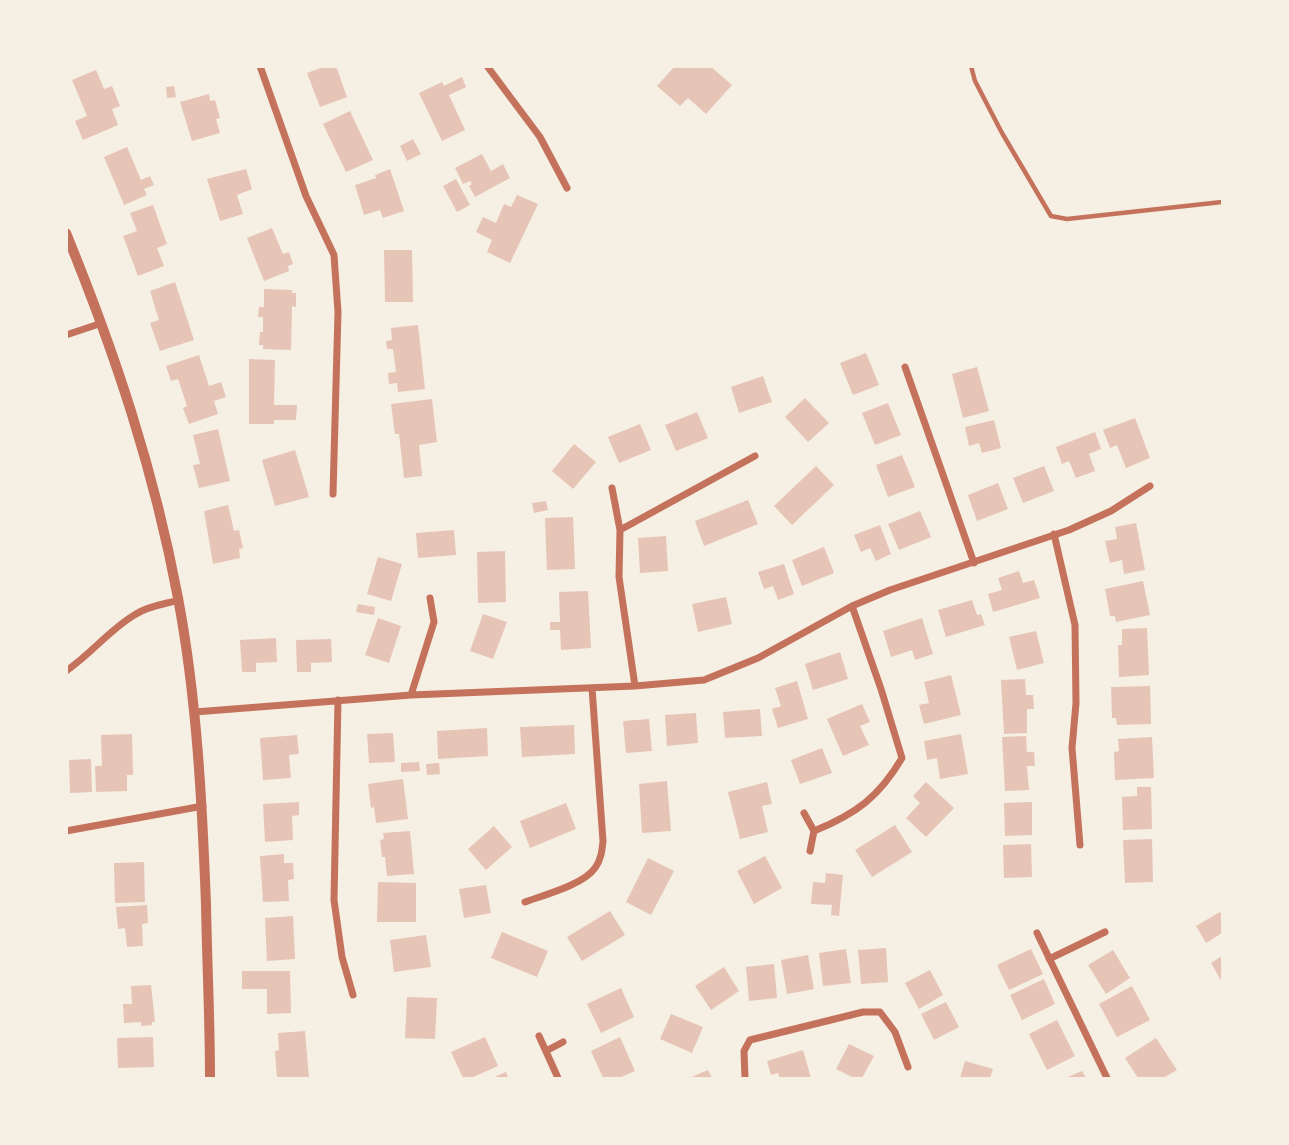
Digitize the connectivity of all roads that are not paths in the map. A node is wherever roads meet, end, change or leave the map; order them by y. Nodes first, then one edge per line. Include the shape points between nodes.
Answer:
1 (260, 66) edge
2 (487, 66) edge
3 (971, 66) edge
4 (568, 188) dead end
5 (1223, 202) edge
6 (66, 233) edge
7 (103, 322) junction
8 (66, 335) edge
9 (905, 367) dead end
10 (755, 456) dead end
11 (1150, 486) dead end
12 (612, 488) dead end
13 (334, 494) dead end
14 (620, 530) junction
15 (1054, 534) junction
16 (974, 563) junction
17 (430, 597) dead end
18 (179, 600) junction
19 (852, 606) junction
20 (66, 671) edge
21 (635, 686) junction
22 (592, 688) junction
23 (411, 695) junction
24 (338, 700) junction
25 (195, 712) junction
26 (203, 806) junction
27 (804, 813) dead end
28 (66, 831) edge
29 (814, 831) junction
30 (1080, 845) dead end
31 (810, 851) dead end
32 (525, 902) dead end
33 (1105, 932) dead end
34 (1037, 933) dead end
35 (1049, 959) junction
36 (353, 995) dead end
37 (539, 1036) dead end
38 (563, 1042) dead end
39 (546, 1051) junction
40 (908, 1067) dead end
41 (210, 1079) edge
42 (558, 1079) edge
43 (745, 1079) edge
44 (1107, 1079) edge

1 - 13 street via 306,196 334,255 338,312
2 - 4 street via 540,137
3 - 5 lane via 1002,133 1051,216 1067,219
6 - 7 street
7 - 8 street
7 - 18 street via 142,447
9 - 16 street
10 - 14 street
11 - 15 street via 1111,511
12 - 14 street
14 - 21 street via 619,577
15 - 16 street
15 - 30 street via 1075,625 1072,748
16 - 19 street
17 - 23 street via 434,622
18 - 20 street via 138,612
18 - 25 street
19 - 21 street via 758,658 704,680
19 - 29 street via 902,758 870,800
21 - 22 street
22 - 23 street
22 - 32 street via 603,841 600,860 585,878
23 - 24 street
24 - 25 street
24 - 36 street via 334,900
25 - 26 street
26 - 28 street
26 - 41 street
27 - 29 street
29 - 31 street
33 - 35 street
34 - 35 street
35 - 44 street
37 - 39 street
38 - 39 street
39 - 42 street
40 - 43 street via 895,1032 880,1012 863,1012 750,1040 744,1051

